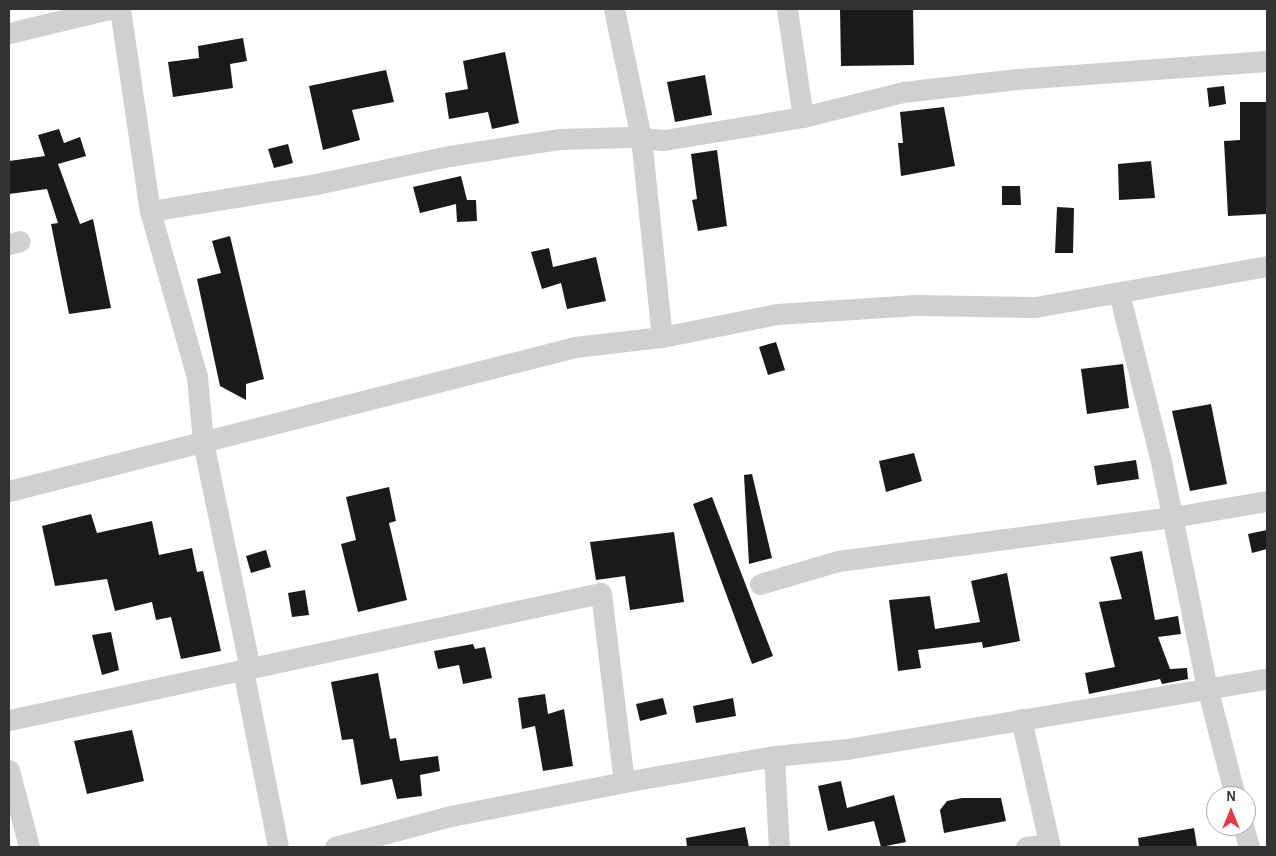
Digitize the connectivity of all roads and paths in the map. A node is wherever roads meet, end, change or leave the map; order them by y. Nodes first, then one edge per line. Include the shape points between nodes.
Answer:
1 (109, 9) edge
2 (120, 9) edge
3 (614, 9) edge
4 (787, 9) edge
5 (48, 16) edge
6 (9, 33) edge
7 (1267, 61) edge
8 (803, 118) junction
9 (641, 138) junction
10 (150, 211) junction
11 (1267, 266) edge
12 (1118, 293) junction
13 (662, 337) junction
14 (204, 442) junction
15 (9, 491) edge
16 (1267, 501) edge
17 (1172, 517) junction
18 (760, 584) dead end
19 (247, 669) junction
20 (1267, 679) edge
21 (1207, 687) junction
22 (1021, 719) junction
23 (9, 720) edge
24 (774, 756) junction
25 (9, 770) edge
26 (624, 782) junction
27 (1232, 786) edge
28 (1050, 846) edge
29 (29, 847) edge
30 (278, 847) edge
31 (335, 847) edge
32 (779, 847) edge
33 (1026, 847) edge

1 - 5 street
2 - 10 street
3 - 9 street
4 - 8 street
5 - 6 street
7 - 8 street via 1017,79 903,92
8 - 9 street via 664,140
9 - 10 street via 559,139
9 - 13 street
10 - 14 street via 197,377
11 - 12 street
12 - 13 street via 1035,307 916,305 778,314
12 - 17 street
13 - 14 street via 575,347
14 - 15 street
14 - 19 street
16 - 17 street
17 - 18 street via 838,561
17 - 21 street
19 - 23 street
19 - 26 street via 601,593
19 - 30 street
20 - 21 street
21 - 22 street
21 - 27 street
22 - 24 street via 847,749
22 - 28 street
24 - 26 street
24 - 32 street
25 - 29 street
26 - 31 street via 451,816
28 - 33 street

